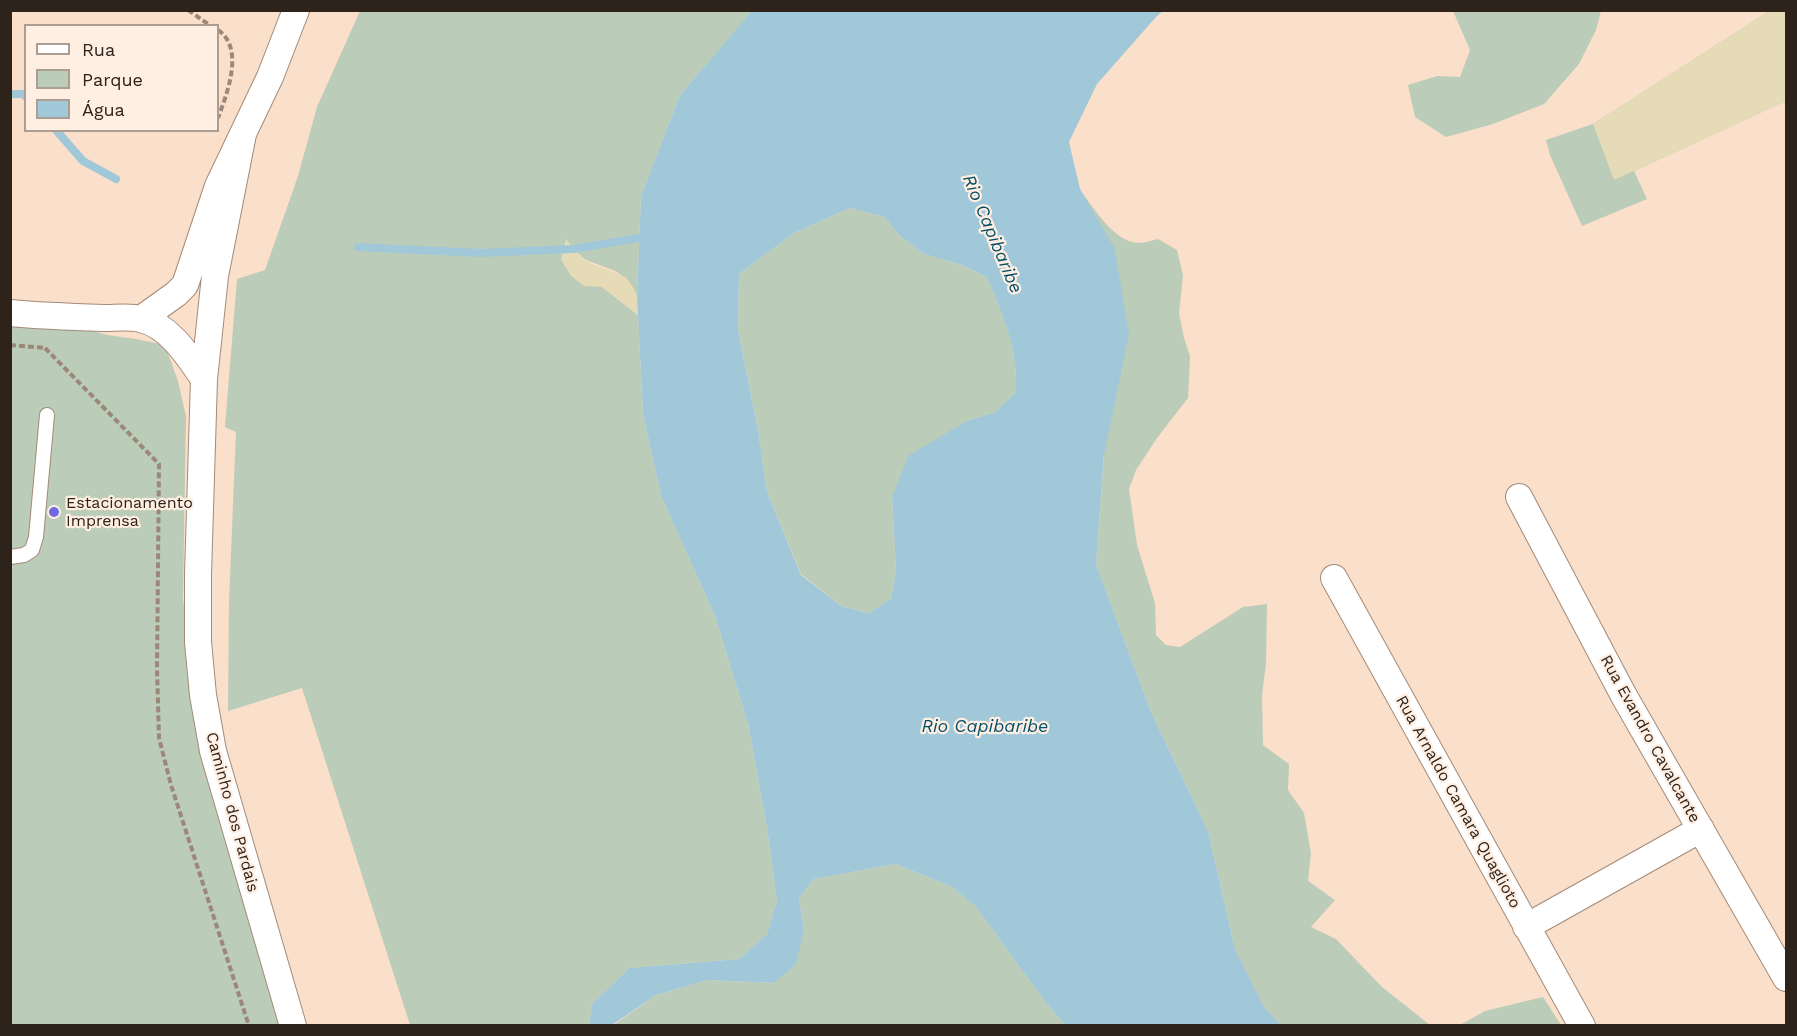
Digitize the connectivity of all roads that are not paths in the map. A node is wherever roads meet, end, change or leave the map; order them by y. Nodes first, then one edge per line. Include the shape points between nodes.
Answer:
1 (296, 10) edge
2 (243, 134) junction
3 (10, 313) edge
4 (141, 319) junction
5 (204, 379) junction
6 (47, 415) dead end
7 (1519, 497) dead end
8 (10, 557) edge
9 (1334, 578) dead end
10 (1701, 829) junction
11 (1527, 927) junction
12 (1786, 978) edge
13 (293, 1026) edge
14 (1582, 1026) edge

1 - 2 street
2 - 4 street via 218,186 185,285
2 - 5 street, Caminho dos Pardais via 215,276
3 - 4 street
4 - 5 street via 175,339
5 - 13 street, Caminho dos Pardais via 198,574 203,695 213,751
6 - 8 lane via 36,537 32,550
7 - 10 street, Rua Evandro Cavalcante via 1624,696
9 - 11 street, Rua Arnaldo Camara Quaglioto
10 - 11 street
10 - 12 street, Rua Evandro Cavalcante
11 - 14 street, Rua Arnaldo Camara Quaglioto

